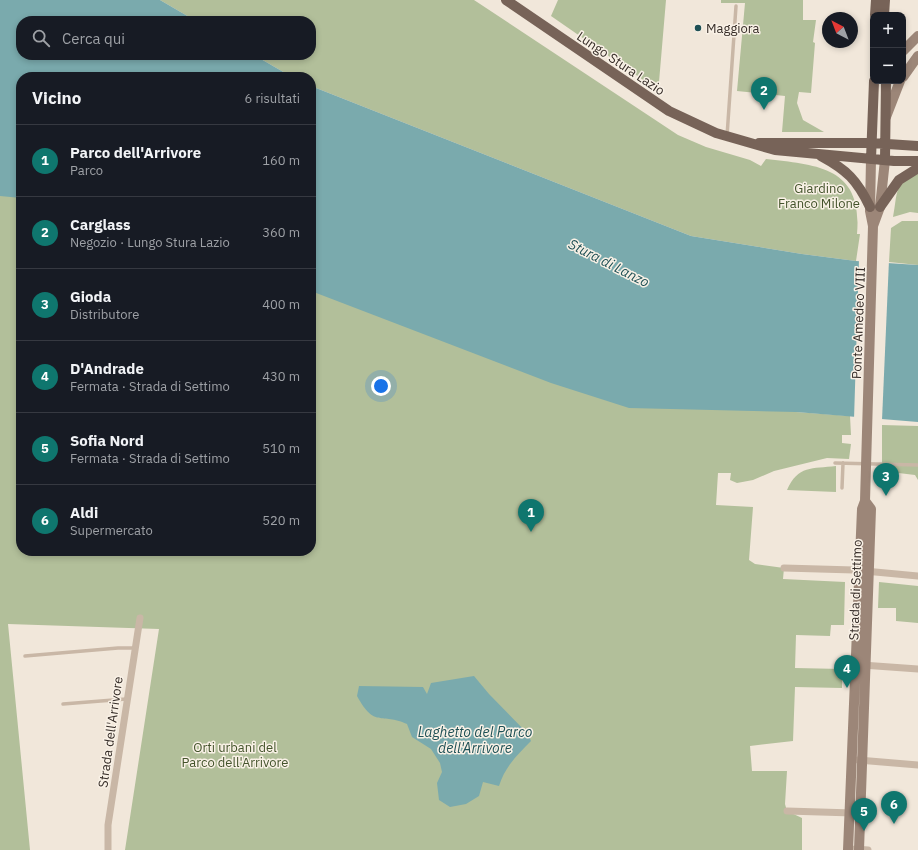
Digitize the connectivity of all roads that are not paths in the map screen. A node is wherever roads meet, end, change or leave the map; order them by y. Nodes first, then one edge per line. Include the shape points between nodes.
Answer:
1 (506, 0) edge
2 (876, 0) edge
3 (885, 0) edge
4 (736, 6) dead end
5 (875, 12) edge
6 (884, 12) edge
7 (918, 36) edge
8 (905, 48) edge
9 (918, 56) edge
10 (906, 73) edge
11 (874, 84) edge
12 (886, 84) edge
13 (899, 84) edge
14 (886, 117) junction
15 (727, 137) junction
16 (872, 142) junction
17 (886, 143) junction
18 (753, 144) junction
19 (918, 146) edge
20 (815, 154) junction
21 (871, 159) junction
22 (885, 160) junction
23 (918, 161) edge
24 (918, 168) edge
25 (875, 207) junction
26 (868, 420) joint
27 (835, 463) dead end
28 (843, 463) junction
29 (866, 464) junction
30 (918, 465) edge
31 (842, 488) dead end
32 (784, 568) dead end
33 (864, 571) junction
34 (918, 576) edge
35 (140, 618) dead end
36 (134, 648) junction
37 (25, 656) dead end
38 (861, 665) junction
39 (918, 669) edge
40 (126, 699) junction
41 (63, 704) dead end
42 (857, 760) junction
43 (918, 765) edge
44 (787, 811) dead end
45 (855, 813) junction
46 (108, 850) edge
47 (857, 850) edge

1 - 15 main road, Lungo Stura Lazio via 668,111
2 - 5 main road
3 - 6 main road
4 - 15 lane
7 - 8 main road
9 - 10 main road
11 - 16 main road
12 - 14 main road
13 - 14 main road
14 - 17 main road
15 - 18 main road, Lungo Stura Lazio
16 - 17 main road, Lungo Stura Lazio
16 - 18 main road, Lungo Stura Lazio
16 - 21 main road
17 - 19 main road, Lungo Stura Lazio
17 - 22 main road
18 - 20 main road, Lungo Stura Lazio via 775,150
20 - 21 main road, Lungo Stura Lazio
20 - 25 main road via 844,169
21 - 22 main road, Lungo Stura Lazio
21 - 25 main road
22 - 23 main road, Lungo Stura Lazio
22 - 25 main road
24 - 25 main road via 899,180
25 - 26 main road, Ponte Amedeo VIII
26 - 29 main road, Strada di Settimo
27 - 28 lane
28 - 29 lane
28 - 31 lane
29 - 30 lane
29 - 33 main road, Strada di Settimo via 865,501 862,509
32 - 33 street
33 - 34 street
33 - 38 main road, Strada di Settimo
35 - 36 street, Strada dell'Arrivore
36 - 37 lane
36 - 40 street, Strada dell'Arrivore
38 - 39 street
38 - 42 main road, Strada di Settimo
40 - 41 lane
40 - 46 street, Strada dell'Arrivore via 108,825
42 - 43 street
42 - 45 main road, Strada di Settimo
44 - 45 street
45 - 47 main road, Strada di Settimo

